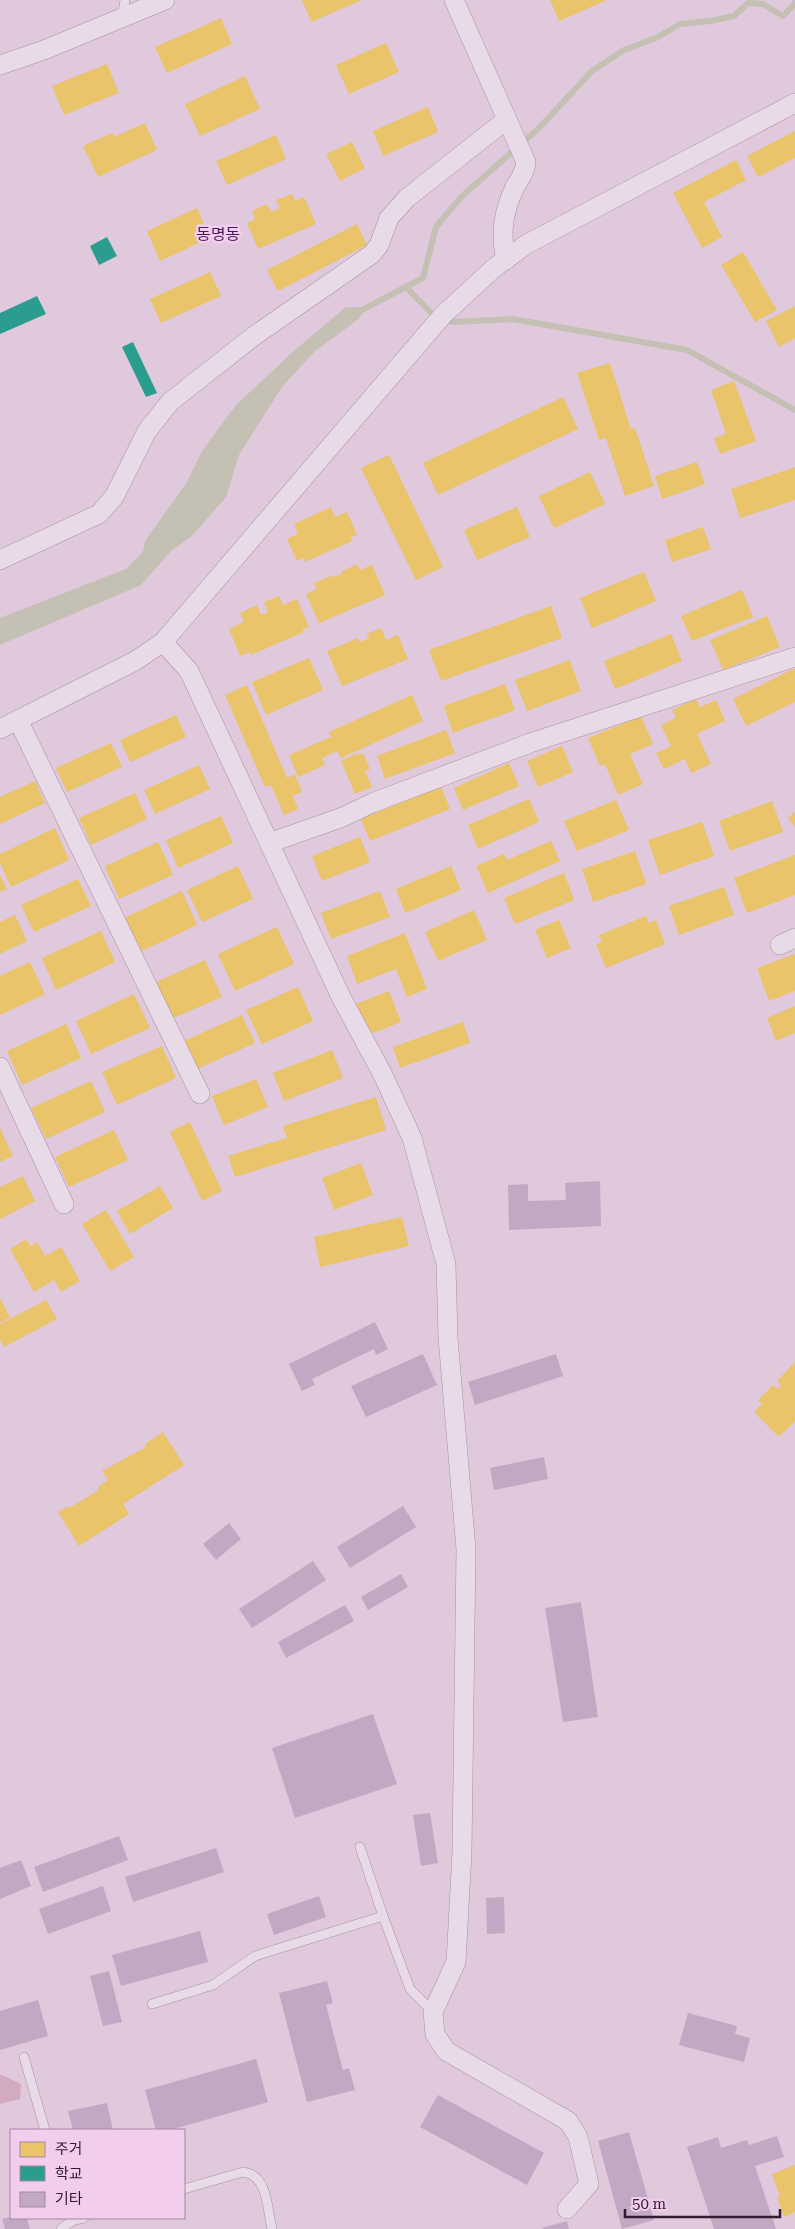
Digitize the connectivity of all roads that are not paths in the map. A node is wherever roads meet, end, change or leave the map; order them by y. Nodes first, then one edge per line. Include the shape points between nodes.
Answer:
1 (165, 0) edge
2 (454, 0) edge
3 (124, 9) edge
4 (0, 65) edge
5 (795, 103) edge
6 (508, 123) junction
7 (506, 260) junction
8 (0, 560) edge
9 (163, 642) junction
10 (795, 657) edge
11 (18, 720) junction
12 (0, 729) edge
13 (269, 843) junction
14 (0, 1067) edge
15 (200, 1094) dead end
16 (64, 1204) dead end
17 (360, 1847) dead end
18 (383, 1916) junction
19 (152, 2004) dead end
20 (433, 2012) junction
21 (24, 2057) dead end
22 (45, 2129) edge
23 (185, 2189) edge
24 (568, 2208) dead end
25 (71, 2220) edge
26 (61, 2229) edge
27 (272, 2229) edge

1 - 3 street
2 - 6 street
3 - 4 street via 44,50
5 - 7 street via 527,244
6 - 7 street via 526,162 525,172 515,187 502,222
6 - 8 street via 407,198 389,218 379,246 372,254 254,336 170,402 147,431 114,497 99,514
7 - 9 street via 441,319
9 - 11 street via 135,661
9 - 13 street via 189,671
10 - 13 street via 530,743
11 - 12 street
11 - 15 street
13 - 20 street via 412,1138 446,1264 448,1338 466,1550 462,1852 456,1962
14 - 16 street
17 - 18 lane
18 - 19 lane via 255,1956 213,1985
18 - 20 lane via 410,1989
20 - 24 street via 435,2034 446,2051 568,2121 578,2138 589,2184
21 - 22 lane
23 - 27 lane via 243,2172 253,2173 261,2181
25 - 26 lane

